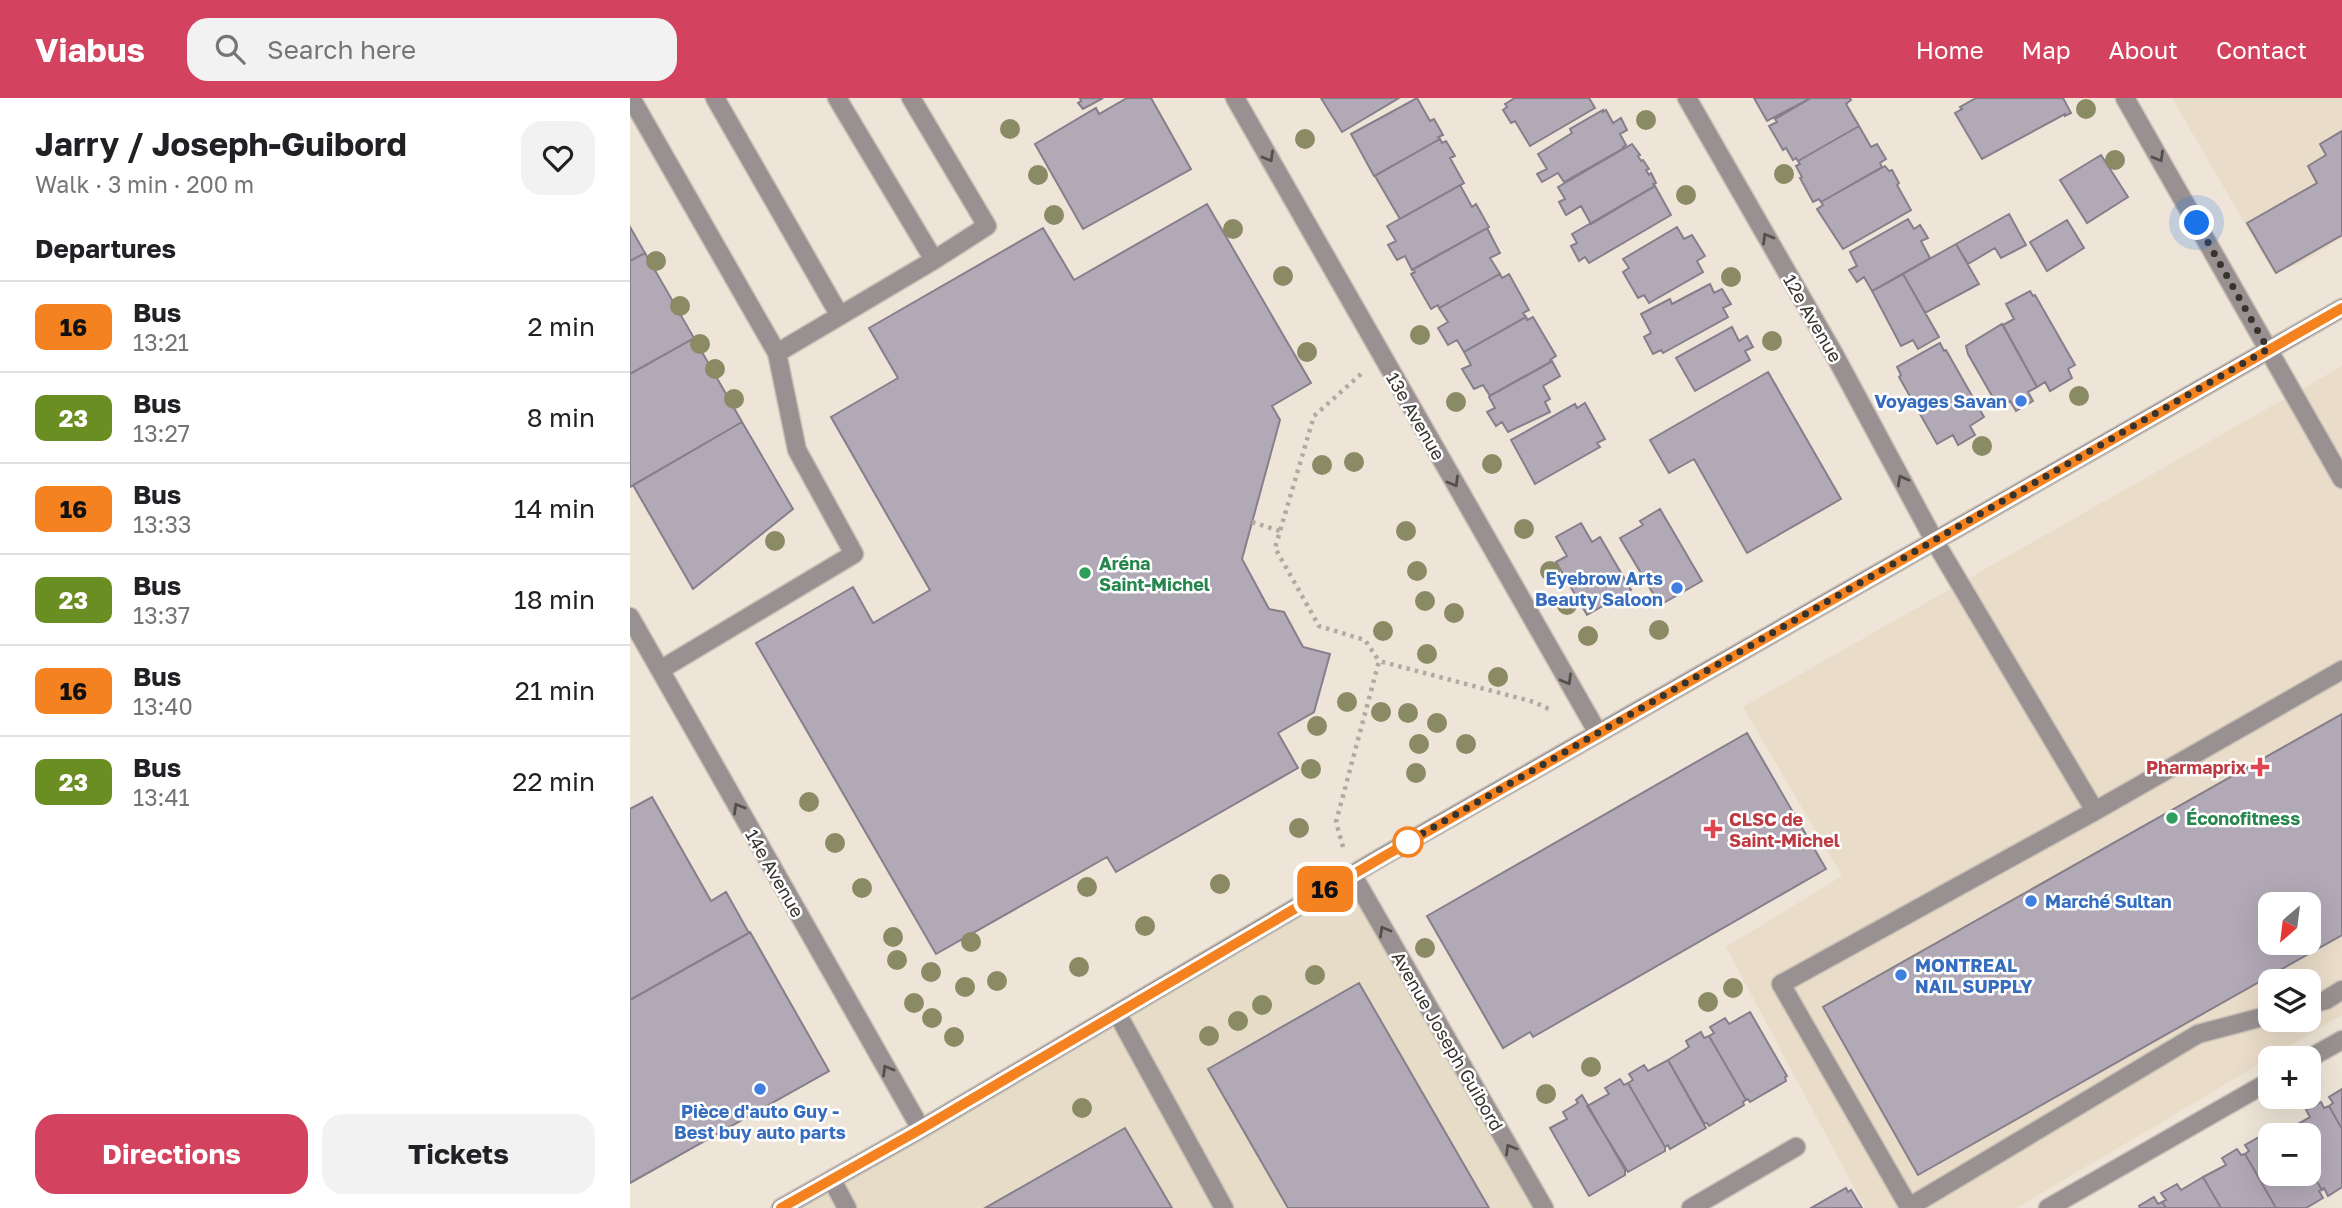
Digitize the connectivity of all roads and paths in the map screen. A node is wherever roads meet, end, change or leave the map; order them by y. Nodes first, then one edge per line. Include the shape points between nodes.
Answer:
1 (631, 98) edge
2 (715, 98) edge
3 (837, 98) edge
4 (911, 98) edge
5 (1235, 98) edge
6 (1687, 98) edge
7 (2125, 98) edge
8 (934, 260) junction
9 (2342, 308) edge
10 (839, 316) junction
11 (2268, 349) junction
12 (777, 353) junction
13 (1382, 356) junction
14 (2342, 480) edge
15 (1252, 522) dead end
16 (1280, 531) junction
17 (1934, 540) junction
18 (630, 617) edge
19 (1379, 662) junction
20 (660, 670) junction
21 (2342, 670) edge
22 (1555, 713) dead end
23 (1598, 733) junction
24 (2095, 811) junction
25 (1352, 874) junction
26 (2342, 990) edge
27 (2321, 1001) edge
28 (1117, 1013) junction
29 (2258, 1018) edge
30 (2342, 1040) edge
31 (2321, 1052) edge
32 (2258, 1088) edge
33 (921, 1129) junction
34 (1796, 1147) dead end
35 (832, 1180) junction
36 (781, 1208) edge
37 (847, 1208) edge
38 (1224, 1208) edge
39 (1544, 1208) edge
40 (1691, 1208) edge
41 (2048, 1208) edge

1 - 12 street
2 - 10 street
3 - 8 street
4 - 8 street via 987,226
5 -> 13 street, 13e Avenue
17 -> 6 street, 12e Avenue
7 -> 11 street
8 - 10 street
9 - 11 street
10 - 12 street
11 - 14 street
11 - 17 street
12 - 20 street via 797,450 853,554
13 - 16 path via 1314,416
13 -> 23 street, 13e Avenue
15 - 16 path
16 - 19 path via 1275,548 1319,626 1365,640
17 - 23 street
17 - 24 street, 12e Avenue
18 - 20 street, 14e Avenue
19 - 22 path via 1534,702
19 - 25 path via 1336,822
33 -> 20 street, 14e Avenue
21 - 24 street
23 - 25 street
24 - 29 street via 1782,984 1909,1207 2198,1034
25 - 28 street
39 -> 25 street, Avenue Joseph Guibord
26 - 27 street
28 - 33 street
28 - 38 street
30 - 31 street
32 - 41 street
33 - 35 street
34 - 40 street
35 - 36 street
35 - 37 street

